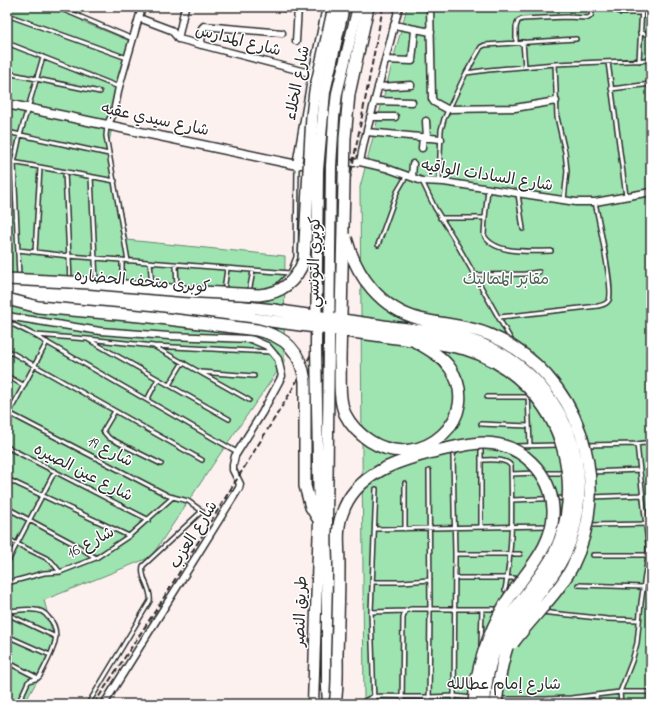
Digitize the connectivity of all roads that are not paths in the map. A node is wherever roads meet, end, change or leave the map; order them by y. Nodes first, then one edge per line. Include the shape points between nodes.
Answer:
1 (57, 7) edge
2 (142, 7) edge
3 (183, 7) edge
4 (276, 7) edge
5 (327, 7) edge
6 (334, 7) edge
7 (344, 7) edge
8 (358, 7) edge
9 (368, 7) edge
10 (399, 7) edge
11 (430, 7) edge
12 (593, 7) edge
13 (618, 7) edge
14 (642, 7) edge
15 (298, 8) edge
16 (641, 13) junction
17 (7, 14) edge
18 (139, 18) junction
19 (394, 25) junction
20 (415, 30) junction
21 (430, 32) junction
22 (282, 33) dead end
23 (640, 33) junction
24 (651, 35) edge
25 (133, 38) junction
26 (178, 39) junction
27 (576, 39) dead end
28 (296, 41) dead end
29 (516, 42) junction
30 (523, 42) junction
31 (7, 43) edge
32 (201, 45) junction
33 (43, 57) junction
34 (127, 58) junction
35 (385, 60) junction
36 (639, 60) junction
37 (651, 60) edge
38 (608, 62) junction
39 (555, 64) junction
40 (525, 66) junction
41 (7, 73) edge
42 (466, 73) junction
43 (313, 74) junction
44 (36, 78) junction
45 (651, 84) edge
46 (411, 85) dead end
47 (378, 86) junction
48 (119, 87) junction
49 (611, 89) junction
50 (100, 92) dead end
51 (375, 101) junction
52 (556, 101) junction
53 (412, 102) dead end
54 (7, 104) edge
55 (27, 108) junction
56 (448, 109) junction
57 (370, 117) junction
58 (394, 117) dead end
59 (426, 121) dead end
60 (108, 124) junction
61 (7, 132) edge
62 (366, 132) junction
63 (20, 135) junction
64 (425, 138) junction
65 (441, 139) junction
66 (422, 148) dead end
67 (109, 154) junction
68 (7, 162) edge
69 (360, 162) junction
70 (14, 163) junction
71 (413, 164) dead end
72 (297, 165) junction
73 (40, 168) junction
74 (66, 172) junction
75 (409, 176) junction
76 (91, 177) junction
77 (115, 181) junction
78 (422, 181) junction
79 (439, 181) junction
80 (488, 189) junction
81 (651, 192) edge
82 (518, 194) junction
83 (626, 196) junction
84 (564, 200) junction
85 (595, 202) junction
86 (343, 218) junction
87 (440, 218) junction
88 (485, 218) junction
89 (523, 229) dead end
90 (378, 245) dead end
91 (18, 250) junction
92 (551, 251) dead end
93 (34, 252) junction
94 (69, 256) junction
95 (94, 258) junction
96 (122, 261) junction
97 (128, 261) junction
98 (150, 263) junction
99 (176, 265) junction
100 (227, 269) junction
101 (253, 271) junction
102 (538, 272) dead end
103 (290, 273) junction
104 (475, 275) junction
105 (19, 276) junction
106 (10, 277) edge
107 (70, 280) junction
108 (96, 281) junction
109 (122, 283) junction
110 (152, 286) junction
111 (275, 286) dead end
112 (7, 287) edge
113 (177, 287) junction
114 (270, 289) dead end
115 (224, 290) junction
116 (249, 292) junction
117 (7, 298) edge
118 (273, 315) junction
119 (7, 316) edge
120 (500, 317) junction
121 (12, 324) dead end
122 (34, 335) junction
123 (88, 339) junction
124 (413, 340) junction
125 (47, 342) junction
126 (154, 346) junction
127 (7, 350) edge
128 (274, 352) junction
129 (183, 362) junction
130 (35, 365) junction
131 (198, 372) junction
132 (525, 375) dead end
133 (7, 376) edge
134 (254, 376) dead end
135 (158, 378) junction
136 (527, 382) dead end
137 (23, 385) junction
138 (169, 385) junction
139 (487, 397) dead end
140 (529, 397) junction
141 (147, 400) junction
142 (249, 400) dead end
143 (115, 411) junction
144 (8, 413) edge
145 (7, 417) edge
146 (230, 419) dead end
147 (481, 424) dead end
148 (529, 426) junction
149 (651, 442) edge
150 (637, 444) junction
151 (530, 446) junction
152 (7, 447) edge
153 (481, 447) junction
154 (237, 452) junction
155 (202, 460) dead end
156 (481, 460) junction
157 (161, 464) dead end
158 (640, 470) junction
159 (55, 471) junction
160 (429, 471) dead end
161 (579, 472) dead end
162 (587, 472) dead end
163 (511, 474) junction
164 (7, 479) edge
165 (405, 484) dead end
166 (376, 490) dead end
167 (42, 495) junction
168 (642, 495) junction
169 (173, 497) junction
170 (581, 497) dead end
171 (589, 497) dead end
172 (512, 500) junction
173 (7, 508) edge
174 (30, 520) junction
175 (149, 520) junction
176 (323, 520) junction
177 (646, 524) junction
178 (651, 524) edge
179 (455, 527) junction
180 (482, 527) junction
181 (512, 527) junction
182 (429, 528) junction
183 (375, 529) junction
184 (405, 529) junction
185 (129, 536) junction
186 (7, 539) edge
187 (17, 544) junction
188 (455, 554) junction
189 (510, 554) junction
190 (520, 554) dead end
191 (593, 555) dead end
192 (648, 555) junction
193 (96, 558) junction
194 (7, 564) edge
195 (60, 572) junction
196 (455, 578) junction
197 (507, 578) junction
198 (514, 578) dead end
199 (430, 580) junction
200 (373, 582) junction
201 (7, 584) edge
202 (578, 585) dead end
203 (643, 587) junction
204 (505, 590) dead end
205 (454, 608) junction
206 (430, 609) junction
207 (482, 609) junction
208 (405, 611) junction
209 (371, 612) junction
210 (7, 613) edge
211 (639, 620) junction
212 (7, 636) edge
213 (56, 637) junction
214 (50, 655) junction
215 (505, 658) junction
216 (7, 662) edge
217 (38, 678) junction
218 (480, 684) dead end
219 (620, 692) junction
220 (650, 692) edge
221 (596, 695) junction
222 (374, 696) junction
223 (454, 696) junction
224 (402, 697) junction
225 (429, 697) junction
226 (571, 698) junction
227 (513, 699) junction
228 (545, 699) junction
229 (490, 702) edge
230 (18, 704) edge
231 (88, 704) edge
232 (104, 704) edge
233 (313, 704) edge
234 (328, 704) edge
235 (335, 704) edge
236 (359, 704) edge
237 (374, 704) edge
238 (402, 704) edge
239 (429, 704) edge
240 (454, 704) edge
241 (474, 704) edge
242 (513, 704) edge
243 (545, 704) edge
244 (571, 704) edge
245 (597, 704) edge
246 (621, 704) edge
247 (650, 704) edge

1 - 25 lane
2 - 18 street
3 - 26 street
4 - 15 street
5 - 43 street, شارع الخلاء
6 - 106 highway, bridge via 315,91 312,116 304,260 298,274 288,286 279,291 258,295
7 - 176 highway, كوبري التونسي, bridge via 325,92 318,170 316,346
8 - 176 highway, كوبري التونسي, bridge via 337,93 334,118
9 - 86 highway, bridge via 346,120
10 - 19 street
11 - 21 street
12 - 29 lane via 588,18 522,19 516,27
13 - 16 lane via 621,13
14 - 16 lane
15 - 28 street, شارع الخلاء
16 - 23 lane
17 - 34 lane
18 - 25 street
18 - 26 street, شارع المدارس via 171,30
19 - 20 street
19 - 35 street
20 - 21 street
20 - 35 street via 412,61
21 - 56 street via 432,99
22 - 32 street via 204,26
23 - 24 lane
23 - 36 lane
25 - 34 street
26 - 32 street, شارع المدارس
27 - 30 lane
29 - 30 lane
29 - 42 lane via 482,45
30 - 40 lane
31 - 33 lane
32 - 43 street, شارع المدارس
33 - 44 lane
33 - 48 lane
34 - 48 street
35 - 47 street
36 - 37 lane
36 - 38 lane
38 - 39 lane
38 - 49 lane
39 - 40 lane
39 - 52 lane
40 - 42 lane
41 - 44 lane
42 - 56 lane
43 - 72 street, شارع الخلاء
44 - 50 lane
44 - 55 lane
45 - 49 lane
46 - 47 street
47 - 51 street
48 - 60 street via 114,112
49 - 83 lane
51 - 53 street
51 - 57 street
52 - 56 street via 515,108
52 - 84 lane via 567,171
54 - 55 street, شارع سيدي عقبه
55 - 60 street, شارع سيدي عقبه
55 - 63 lane
56 - 65 lane
57 - 58 street
57 - 62 street
59 - 64 street
60 - 67 lane via 106,132
60 - 72 street, شارع سيدي عقبه
61 - 63 lane
62 - 64 street
62 - 69 street
63 - 67 lane
63 - 70 lane
64 - 65 street
64 - 66 street
65 - 79 lane
67 - 77 lane
68 - 70 lane
69 - 72 street, شارع السادات الواقيه
69 - 75 street, شارع السادات الواقيه
70 - 73 lane
70 - 91 lane
71 - 75 street
72 - 103 lane via 296,257
73 - 74 lane
73 - 93 lane
74 - 76 lane
74 - 94 lane
75 - 78 street, شارع السادات الواقيه
75 - 90 lane via 397,192
76 - 77 lane
76 - 95 lane
77 - 97 lane
78 - 79 street, شارع السادات الواقيه
78 - 87 lane
79 - 80 street, شارع السادات الواقيه
80 - 82 street, شارع السادات الواقيه
80 - 88 lane
81 - 83 street, شارع السادات الواقيه
82 - 84 street, شارع السادات الواقيه
82 - 89 lane
83 - 85 street, شارع السادات الواقيه
84 - 85 street, شارع السادات الواقيه
85 - 120 lane via 610,286 608,301 598,306
86 - 124 highway, bridge via 341,396 348,420 374,444 386,449 411,451 434,442 444,434 451,423 459,400 458,387 450,368 438,356
86 - 215 highway, bridge via 351,256 360,275 376,294 407,315 468,328 514,347 552,381 566,401 580,431 587,454 590,491 588,515 581,542 565,578 518,636
87 - 88 lane
87 - 104 lane
88 - 92 lane via 484,235 491,244 510,250
91 - 93 lane
91 - 105 lane
93 - 94 lane
94 - 95 lane
94 - 107 lane
95 - 96 lane
95 - 108 lane
96 - 97 lane
96 - 109 lane
97 - 98 lane
98 - 99 lane
98 - 110 lane
99 - 100 lane
99 - 113 lane
100 - 101 lane
100 - 115 lane
101 - 103 lane
101 - 116 lane
102 - 104 lane
103 - 111 lane
104 - 120 lane
105 - 106 lane
105 - 107 lane
107 - 108 lane
108 - 109 lane
109 - 110 lane
110 - 113 lane
112 - 118 highway, كوبرى متحف الحضاره via 152,297
113 - 115 lane
114 - 116 lane
115 - 116 lane
117 - 118 highway, كوبرى متحف الحضاره
117 - 176 highway, bridge via 38,306 257,330 268,332 287,343 300,360 305,381 305,486 311,507
118 - 124 highway, bridge
118 - 215 highway, bridge via 434,333 466,339 495,350 520,366 550,398 565,424 574,449 578,477 577,516 570,543 554,573 513,631
119 - 128 street via 100,331 251,339
120 - 132 lane via 520,354
121 - 122 lane
122 - 123 lane
122 - 125 lane
123 - 126 lane
123 - 135 lane
124 - 229 highway, bridge via 473,352 514,374 535,395 548,414 558,434 567,466 568,500 560,538 544,570 516,606 505,627 490,666
125 - 130 lane
125 - 141 lane
126 - 128 lane
126 - 129 lane
127 - 130 lane
128 - 154 street, شارع العزب via 282,376
129 - 131 lane
129 - 138 lane
130 - 137 lane
130 - 143 lane
131 - 134 lane
131 - 142 lane
133 - 137 lane
135 - 138 lane
135 - 141 lane
136 - 140 lane
137 - 144 lane
138 - 146 lane
139 - 140 lane
140 - 148 lane
141 - 154 lane
143 - 155 lane
143 - 157 lane via 103,431 105,434
144 - 145 lane
144 - 169 lane, شارع 19
147 - 148 lane
148 - 151 lane
149 - 150 lane
150 - 151 lane
150 - 158 lane
151 - 153 lane
152 - 159 lane, شارع عين الصيره
153 - 156 lane
153 - 179 lane via 459,449 454,453
154 - 232 street, شارع العزب via 233,465 239,488
156 - 163 lane via 508,462
156 - 180 lane
158 - 162 lane
158 - 168 lane
159 - 167 lane
159 - 175 lane, شارع عين الصيره
160 - 182 lane
161 - 163 lane
163 - 172 lane
164 - 167 lane
165 - 184 lane
166 - 183 lane
167 - 174 lane
167 - 185 lane
168 - 171 lane
168 - 177 lane
169 - 175 lane, شارع 16
169 - 231 lane, شارع 19 via 188,501 202,511 143,566 150,601
170 - 172 lane
172 - 181 lane
173 - 174 lane
174 - 187 lane
174 - 193 lane
175 - 185 lane, شارع 16
176 - 233 highway, طريق النصر
176 - 234 highway, طريق النصر
177 - 178 lane
177 - 181 lane
177 - 192 lane
179 - 180 lane
179 - 182 lane
179 - 188 lane
180 - 181 lane
181 - 189 lane
182 - 184 lane
182 - 199 lane
183 - 184 lane
183 - 200 lane
185 - 193 lane, شارع 16
186 - 187 lane
187 - 194 lane
187 - 195 lane via 51,561
188 - 189 lane
188 - 196 lane
189 - 190 lane
189 - 197 lane
191 - 192 lane
192 - 203 lane
193 - 195 lane, شارع 16
195 - 201 lane, شارع 16 via 44,573
196 - 197 lane
196 - 205 lane
197 - 198 lane
197 - 204 lane
199 - 200 lane
199 - 206 lane
200 - 209 lane
202 - 203 lane
203 - 211 lane
205 - 206 lane
205 - 207 lane
205 - 223 lane
206 - 208 lane
206 - 225 lane
207 - 211 lane
207 - 218 lane
208 - 209 lane
208 - 224 lane
209 - 222 lane
210 - 213 lane
210 - 213 lane via 30,609 40,611 56,626
211 - 219 lane via 635,652
212 - 214 lane
213 - 214 lane
214 - 217 lane
215 - 229 highway, bridge
216 - 217 lane
217 - 230 lane via 28,682
219 - 220 lane, شارع إمام عطالله
219 - 221 lane, شارع إمام عطالله
219 - 246 lane
220 - 247 lane
221 - 226 lane, شارع إمام عطالله
221 - 245 lane
222 - 224 lane, شارع إمام عطالله
222 - 236 lane
222 - 237 lane
223 - 225 lane, شارع إمام عطالله
223 - 229 lane, شارع إمام عطالله
223 - 240 lane
224 - 225 lane, شارع إمام عطالله
224 - 238 lane
225 - 239 lane
226 - 228 lane, شارع إمام عطالله
226 - 244 lane
227 - 228 lane, شارع إمام عطالله
227 - 229 lane, شارع إمام عطالله
227 - 242 lane
228 - 243 lane
235 - 241 highway, bridge via 339,523 345,505 368,478 385,468 450,448 484,443 516,451 536,466 549,487 553,516 544,547 506,603 487,640 479,665

